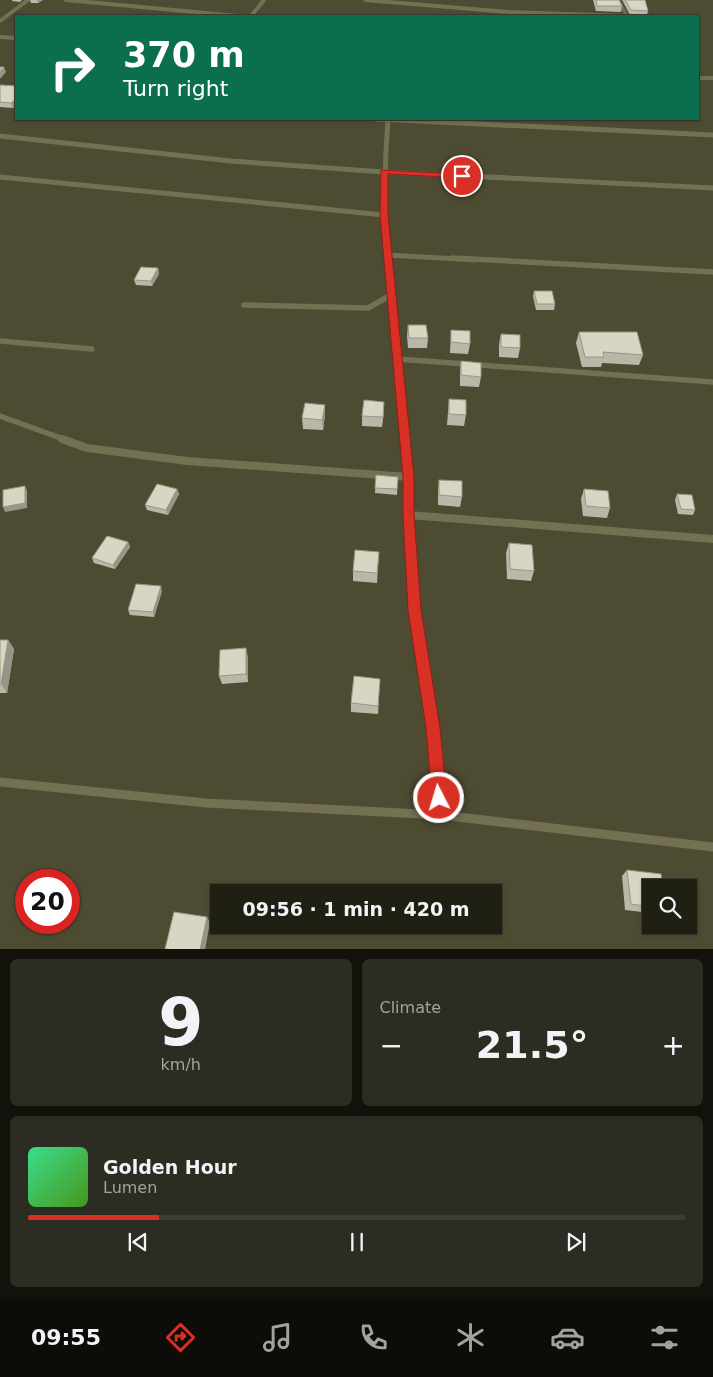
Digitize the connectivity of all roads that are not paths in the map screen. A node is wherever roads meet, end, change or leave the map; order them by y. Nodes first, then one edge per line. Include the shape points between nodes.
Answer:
1 (28, 0) edge
2 (66, 0) edge
3 (264, 0) edge
4 (365, 0) edge
5 (618, 0) edge
6 (227, 15) edge
7 (252, 15) edge
8 (597, 15) edge
9 (626, 15) edge
10 (0, 21) edge
11 (0, 37) edge
12 (15, 38) edge
13 (699, 78) edge
14 (713, 78) edge
15 (388, 120) edge
16 (713, 134) edge
17 (0, 136) edge
18 (384, 172) junction
19 (0, 177) edge
20 (713, 188) edge
21 (384, 215) junction
22 (387, 255) junction
23 (713, 272) edge
24 (391, 295) junction
25 (244, 305) dead end
26 (0, 342) edge
27 (92, 349) dead end
28 (396, 360) junction
29 (713, 382) edge
30 (0, 416) edge
31 (408, 477) junction
32 (408, 515) junction
33 (713, 539) edge
34 (0, 782) edge
35 (441, 815) junction
36 (713, 847) edge

1 - 10 lane
2 - 6 lane
3 - 7 lane
4 - 8 lane via 508,12
5 - 9 street
11 - 12 lane
13 - 14 lane
15 - 16 lane
15 - 18 lane
17 - 18 lane via 231,161
18 - 20 lane
18 - 21 lane
19 - 21 lane
21 - 22 lane
22 - 23 lane
22 - 24 lane
24 - 25 lane via 368,308
24 - 28 lane
26 - 27 lane
28 - 29 lane
28 - 31 lane
30 - 31 lane via 87,448 187,461
31 - 32 lane
32 - 33 lane
32 - 35 lane via 415,610 433,728
34 - 35 lane via 206,804
35 - 36 lane

